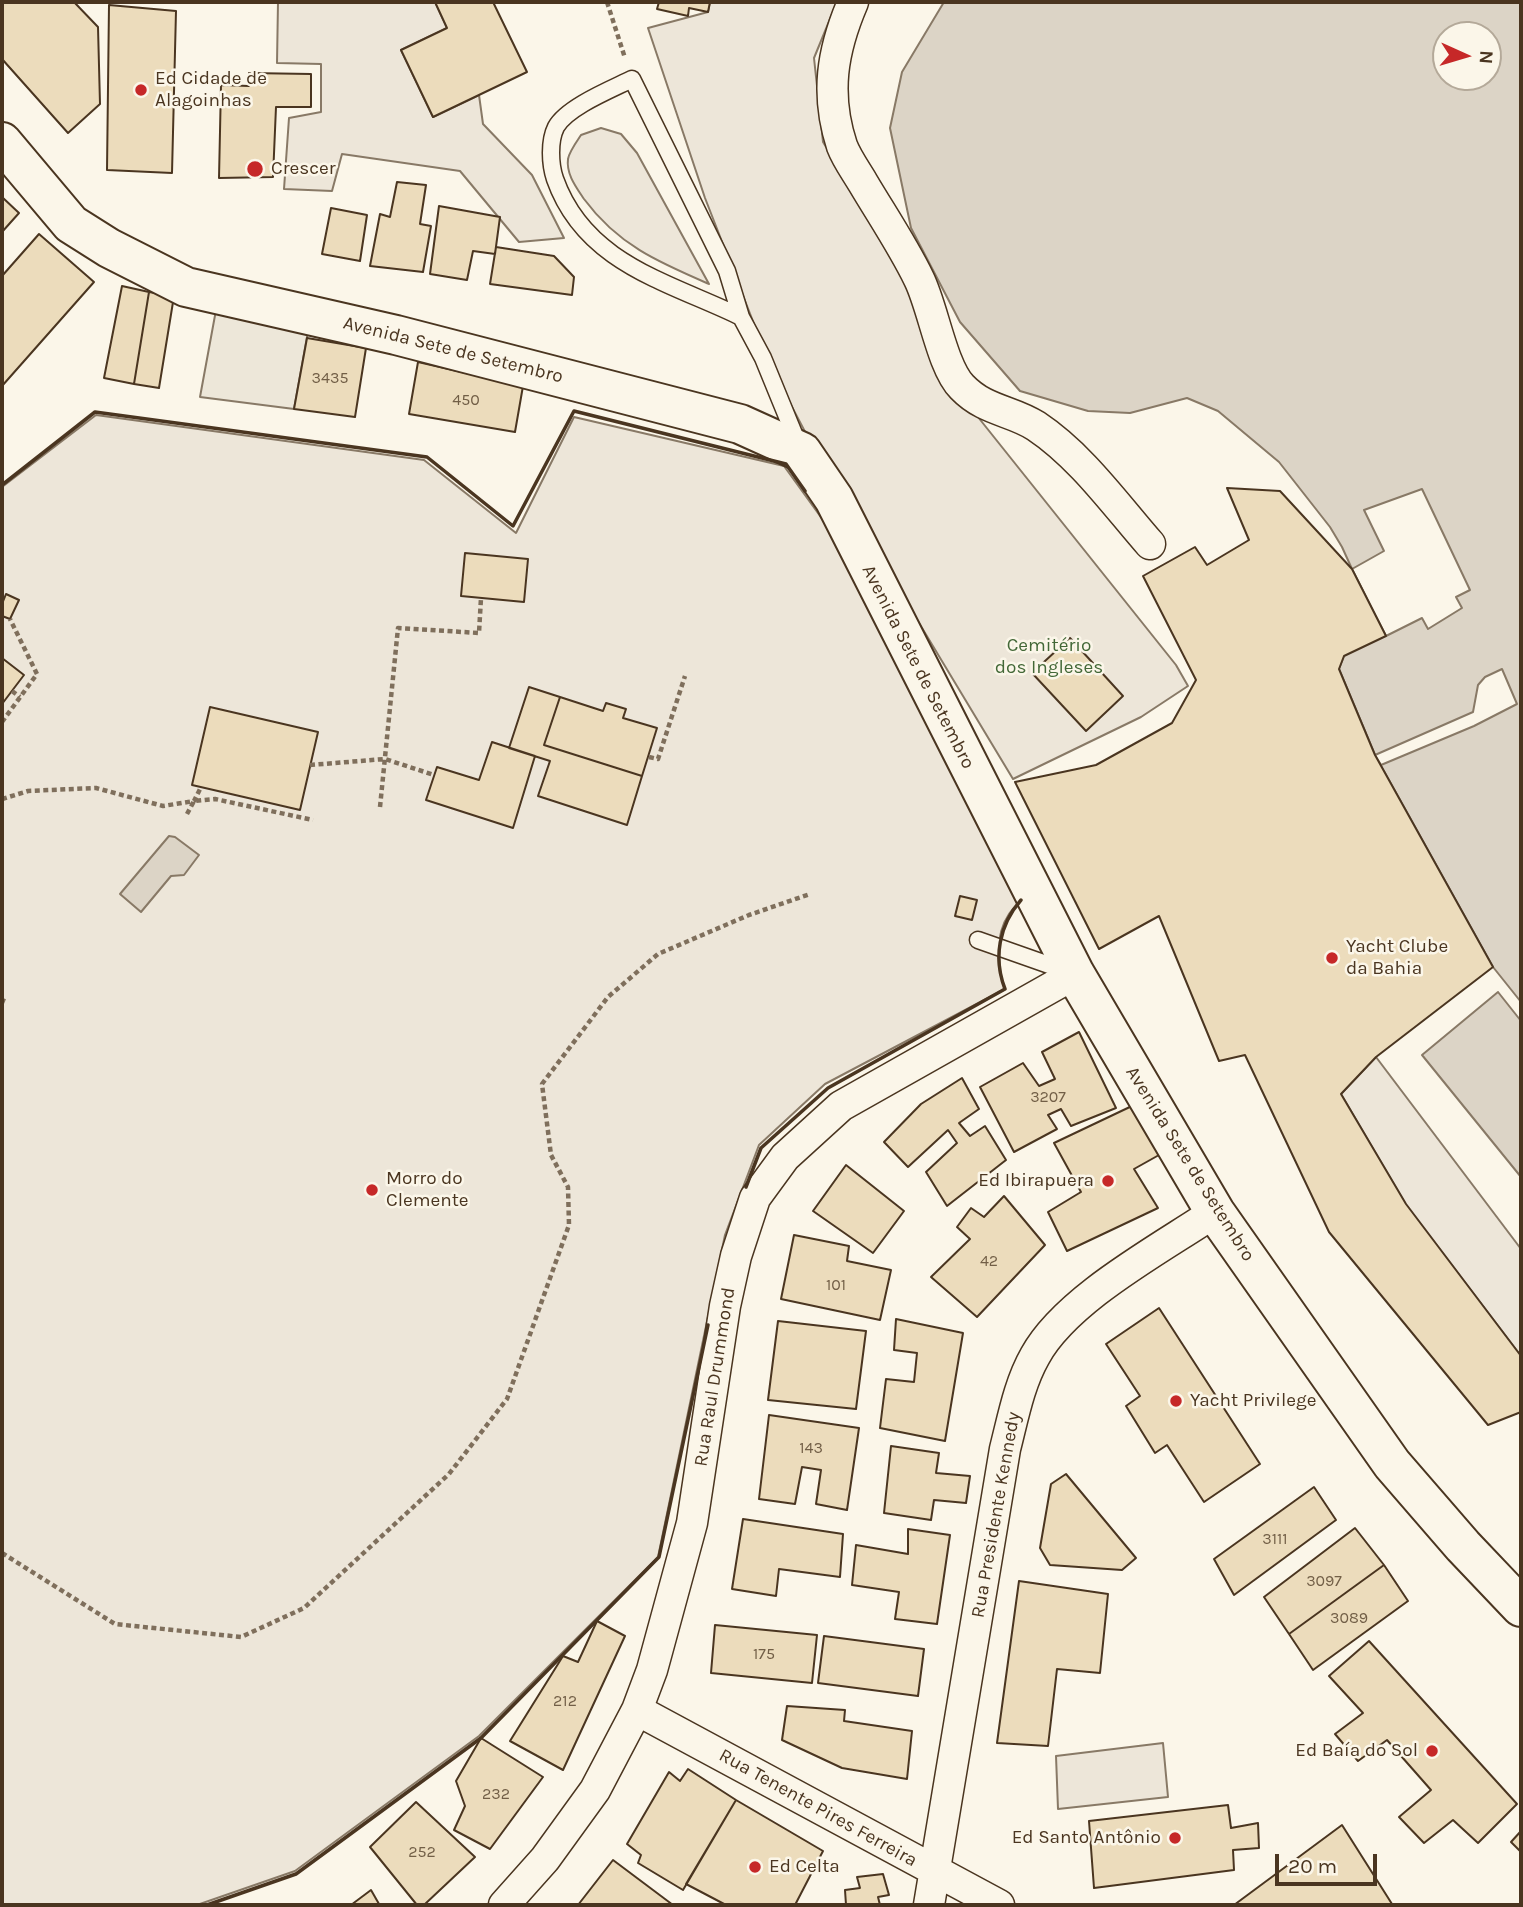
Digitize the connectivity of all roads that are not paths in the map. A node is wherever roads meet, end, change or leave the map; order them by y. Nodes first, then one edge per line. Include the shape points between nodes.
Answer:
1 (853, 2) edge
2 (2, 142) edge
3 (741, 317) junction
4 (802, 452) junction
5 (1150, 544) dead end
6 (978, 940) dead end
7 (1075, 974) junction
8 (1215, 1212) junction
9 (1521, 1607) edge
10 (637, 1710) junction
11 (934, 1871) junction
12 (504, 1905) edge
13 (929, 1905) edge
14 (999, 1905) edge

1 - 5 street via 839,34 832,70 843,148 919,279 959,384 976,401 1034,425 1058,443
2 - 4 main road, Avenida Sete de Setembro via 71,224 186,287 396,335 740,424
3 - 3 lane via 727,271 632,79 569,112 556,127 552,171 560,193 597,243 624,264
3 - 4 lane
4 - 7 main road, Avenida Sete de Setembro via 834,499
6 - 7 lane
7 - 8 main road, Avenida Sete de Setembro
7 - 10 street, Rua Raul Drummond via 841,1106 785,1157 755,1198 728,1294 692,1523
8 - 9 main road, Avenida Sete de Setembro via 1392,1464
8 - 11 street, Rua Presidente Kennedy via 1095,1292 1064,1318 1035,1356 1005,1449
10 - 11 street, Rua Tenente Pires Ferreira
10 - 12 street, Rua Raul Drummond via 594,1790 545,1859
11 - 13 street, Rua Presidente Kennedy
11 - 14 street, Rua Tenente Pires Ferreira

